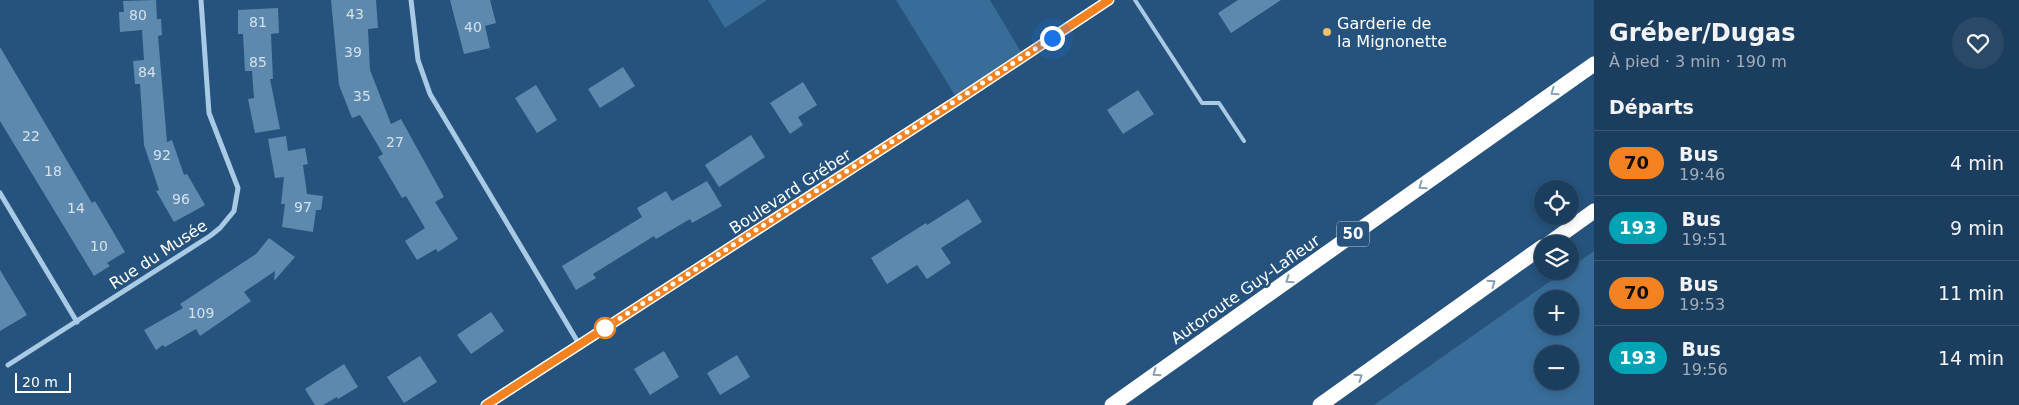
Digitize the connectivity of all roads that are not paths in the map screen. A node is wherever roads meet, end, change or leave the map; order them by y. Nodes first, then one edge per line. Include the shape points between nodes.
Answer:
1 (201, 0) edge
2 (411, 0) edge
3 (1109, 0) edge
4 (1135, 0) edge
5 (1594, 64) edge
6 (1244, 141) dead end
7 (0, 193) edge
8 (1594, 211) edge
9 (1561, 235) edge
10 (1534, 253) edge
11 (77, 322) junction
12 (579, 344) junction
13 (8, 365) dead end
14 (486, 405) edge
15 (1112, 405) edge
16 (1320, 405) edge

1 - 11 street, Rue du Musée via 209,112 238,188 234,211 210,236
2 - 12 street via 418,60 430,94
3 - 12 street, Boulevard Gréber
4 - 6 lane via 1202,103 1219,103
5 -> 15 highway, Autoroute Guy-Lafleur / 50
7 - 11 street
8 - 9 highway
16 -> 10 highway
11 - 13 street, Rue du Musée
12 - 14 street, Boulevard Gréber

